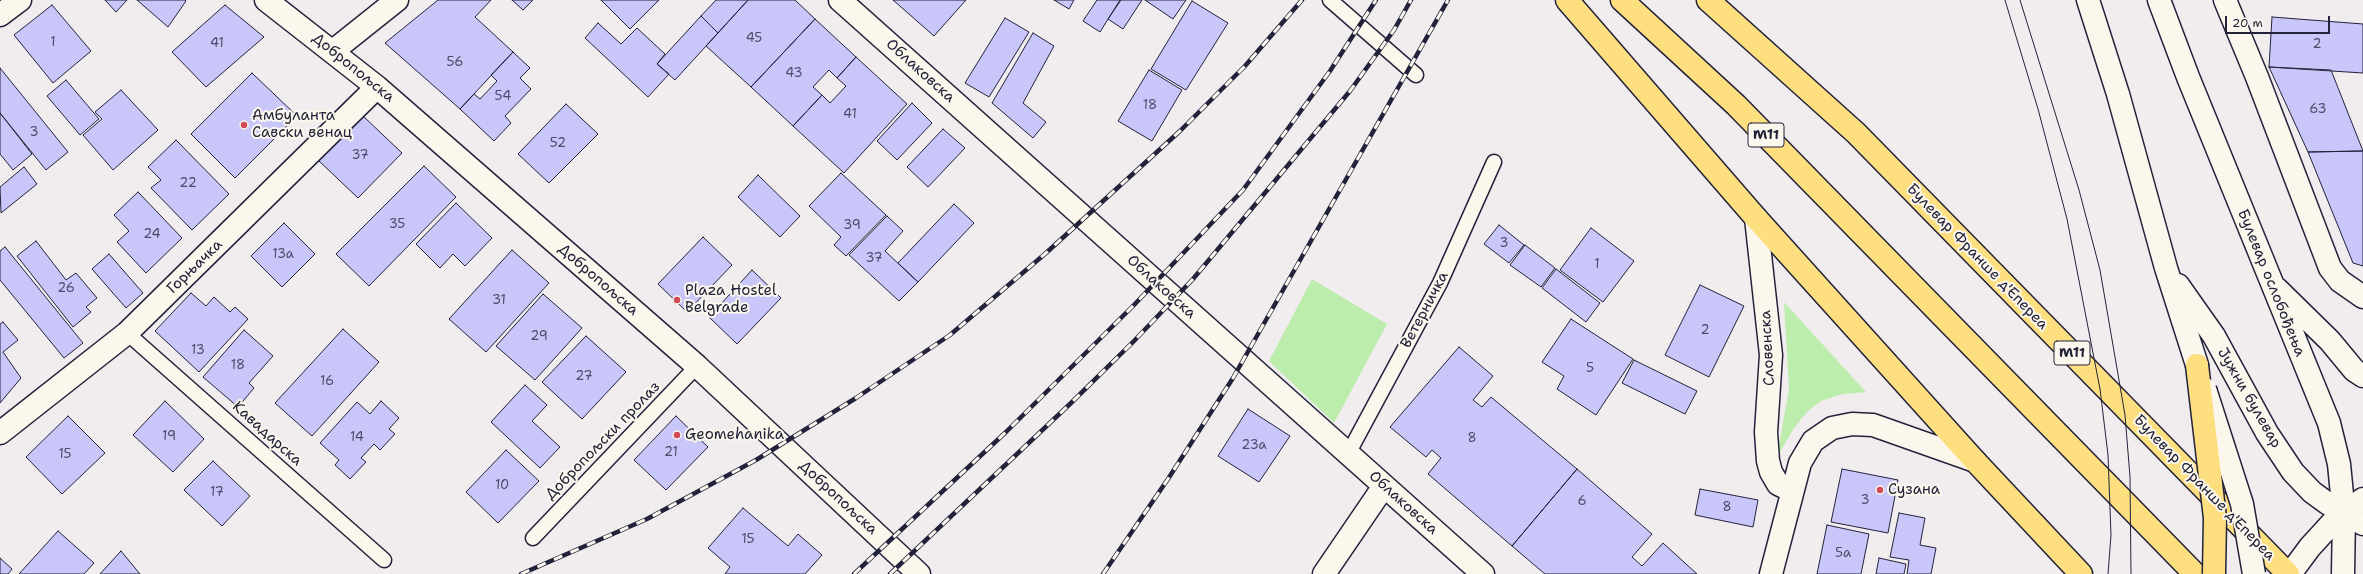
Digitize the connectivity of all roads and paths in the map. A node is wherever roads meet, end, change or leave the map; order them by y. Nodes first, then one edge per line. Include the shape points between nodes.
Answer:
1 (20, 0) edge
2 (266, 0) edge
3 (397, 0) edge
4 (840, 0) edge
5 (1330, 0) edge
6 (1567, 0) edge
7 (1622, 0) edge
8 (1708, 0) edge
9 (2088, 0) edge
10 (2159, 0) edge
11 (2224, 0) edge
12 (0, 15) edge
13 (333, 50) junction
14 (1416, 75) dead end
15 (377, 87) junction
16 (1494, 162) dead end
17 (1756, 218) junction
18 (2166, 268) junction
19 (2270, 282) junction
20 (2357, 293) edge
21 (127, 333) junction
22 (2197, 365) junction
23 (697, 366) junction
24 (2363, 376) edge
25 (0, 434) edge
26 (1348, 454) junction
27 (1975, 461) junction
28 (1384, 486) junction
29 (1792, 491) junction
30 (2363, 499) edge
31 (2354, 520) edge
32 (533, 538) dead end
33 (384, 560) dead end
34 (2344, 571) edge
35 (919, 574) edge
36 (1324, 574) edge
37 (1483, 574) edge
38 (1771, 574) edge
39 (2081, 574) edge
40 (2195, 574) edge
41 (2214, 574) edge
42 (2254, 574) edge
43 (2289, 574) edge

1 - 12 street
2 - 13 street, Добропољска
3 - 13 street
4 - 26 street, Облаковска
5 - 14 lane
6 - 17 highway
7 - 40 highway, M11 via 1736,105
8 - 43 highway, Булевар Франше д'Епереа / M11 via 1856,133
9 - 18 street via 2118,94
10 - 19 street, Булевар ослобођења
11 - 20 street via 2257,77 2330,268 2340,281
13 - 15 street, Добропољска
15 - 21 street, Горњачка
15 - 23 street, Добропољска
16 - 26 lane, Ветерничка via 1440,283
17 - 27 highway
17 - 29 street, Словенска via 1771,355 1766,432 1768,461 1778,484
18 - 22 street
18 - 31 street, Јужни булевар via 2214,336 2267,433 2294,472 2312,492
19 - 24 street via 2330,341 2354,370
19 - 31 street, Булевар ослобођења via 2329,424
21 - 25 street, Горњачка
21 - 33 lane, Кавадарска
22 - 41 highway, bridge via 2215,518
22 - 42 street, bridge via 2242,504
23 - 32 lane, Добропољски пролаз
23 - 35 street, Добропољска
26 - 28 street, Облаковска
27 - 29 street via 1873,425 1852,424 1832,428 1813,442 1800,463
27 - 39 highway
28 - 36 street
28 - 37 street, Облаковска
29 - 38 street
30 - 31 street
31 - 34 street, Булевар ослобођења
31 - 43 street via 2332,523

